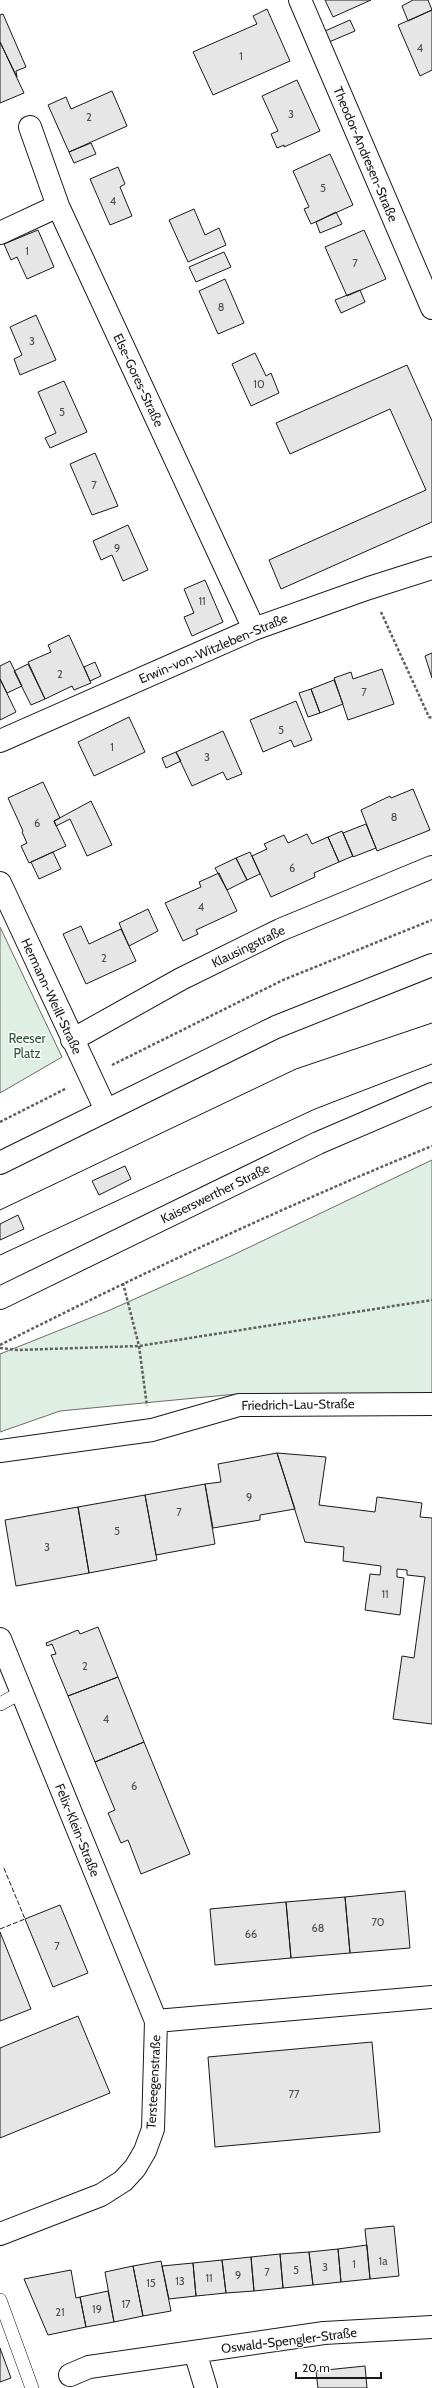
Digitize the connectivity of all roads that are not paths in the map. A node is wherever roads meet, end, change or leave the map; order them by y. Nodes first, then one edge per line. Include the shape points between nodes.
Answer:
1 (300, 0) edge
2 (30, 128) dead end
3 (58, 206) junction
4 (0, 233) edge
5 (432, 308) edge
6 (432, 568) edge
7 (254, 629) junction
8 (0, 741) edge
9 (432, 867) edge
10 (0, 882) edge
11 (432, 965) edge
12 (72, 1040) junction
13 (432, 1094) edge
14 (106, 1110) junction
15 (0, 1163) edge
16 (0, 1298) edge
17 (432, 1404) edge
18 (0, 1451) edge
19 (0, 1638) edge
20 (22, 1692) junction
21 (0, 1704) edge
22 (432, 1998) edge
23 (156, 2021) junction
24 (0, 2234) edge
25 (0, 2300) edge
26 (432, 2327) edge
27 (195, 2352) junction
28 (70, 2375) dead end
29 (32, 2388) edge
30 (206, 2388) edge

1 - 5 street, Theodor-Andresen-Straße
2 - 3 street, Else-Gores-Straße
3 - 4 street
3 - 7 street, Else-Gores-Straße
6 - 7 street, Erwin-von-Witzleben-Straße
7 - 8 street, Erwin-von-Witzleben-Straße
9 - 12 street, Klausingstraße via 280,930 181,979
10 - 12 street, Hermann-Weill-Straße
11 - 14 street via 276,1027
12 - 14 street, Hermann-Weill-Straße
13 - 16 street, Kaiserswerther Straße via 318,1143
14 - 15 street
17 - 18 street, Friedrich-Lau-Straße via 239,1404 152,1430
19 - 20 street, Felix-Klein-Straße
20 - 21 lane
20 - 23 street, Felix-Klein-Straße
22 - 23 street, Tersteegenstraße
23 - 24 street, Tersteegenstraße via 153,2129 135,2168 123,2181 101,2195
25 - 29 lane
26 - 27 street, Oswald-Spengler-Straße via 324,2333
27 - 28 street, Oswald-Spengler-Straße via 89,2367
27 - 30 street

